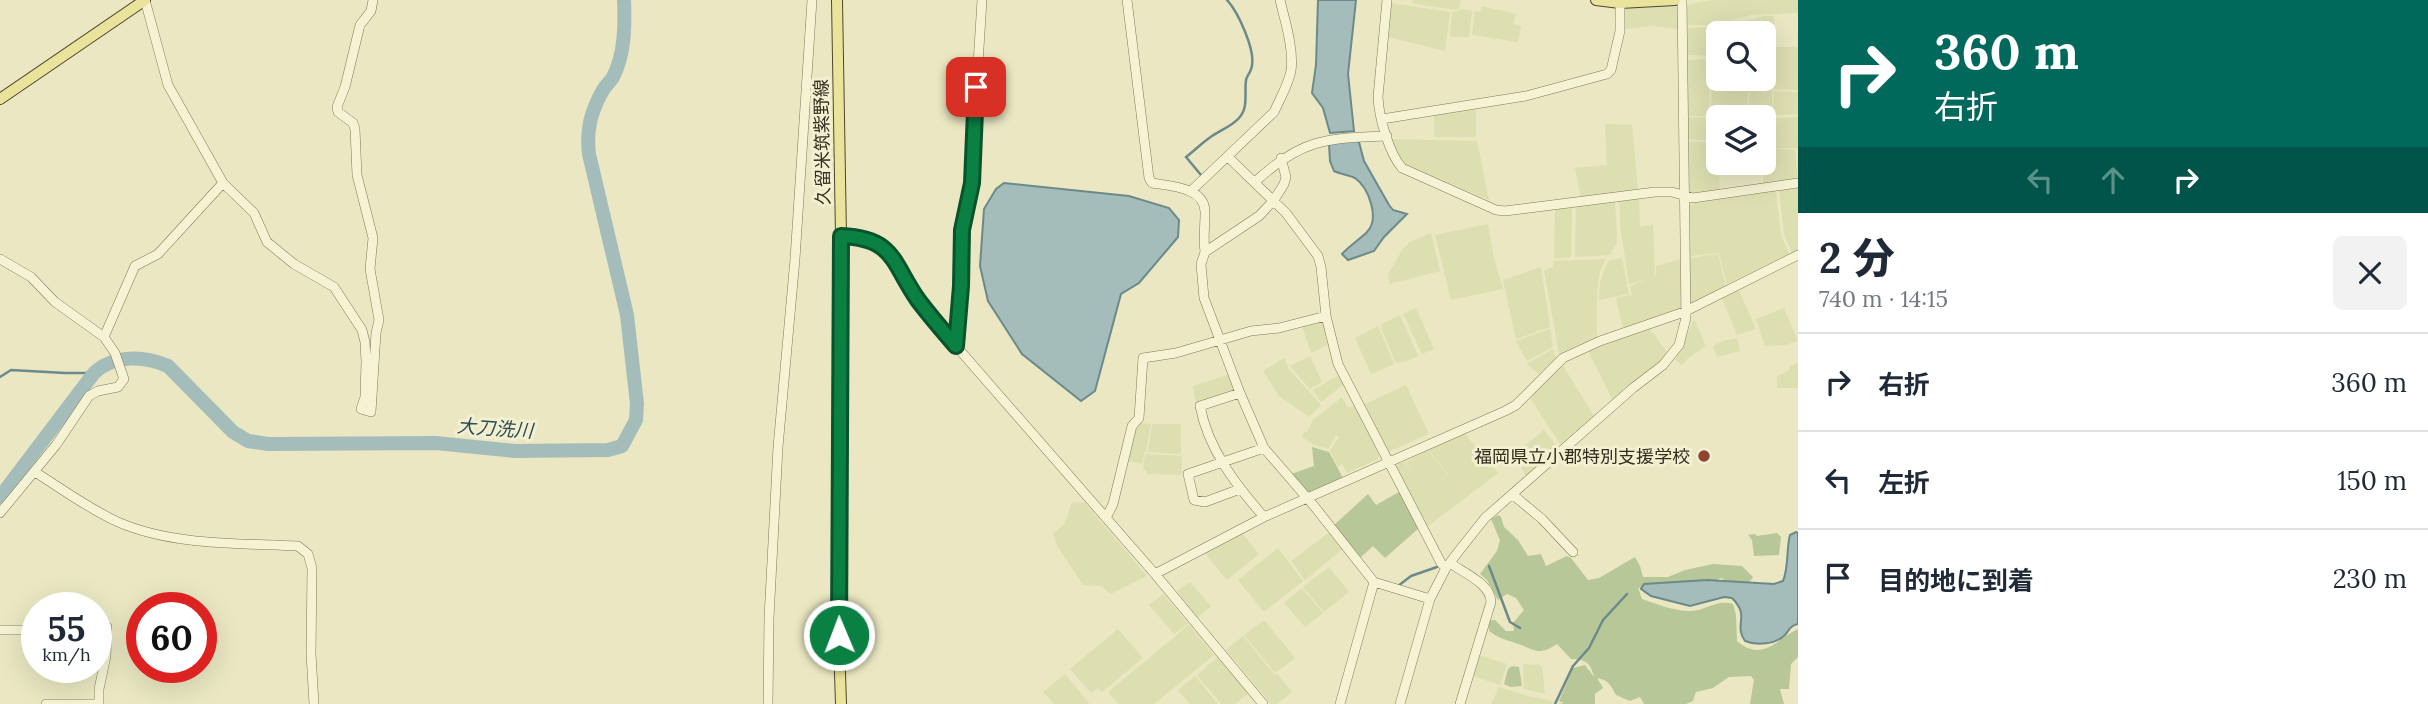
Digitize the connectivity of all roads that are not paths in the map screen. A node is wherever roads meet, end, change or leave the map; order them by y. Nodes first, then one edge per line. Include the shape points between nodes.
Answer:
1 (145, 0) edge
2 (373, 0) edge
3 (812, 0) edge
4 (837, 0) edge
5 (982, 0) edge
6 (1127, 0) edge
7 (1280, 0) edge
8 (1387, 0) edge
9 (1596, 0) edge
10 (1675, 0) edge
11 (1682, 0) edge
12 (1620, 3) junction
13 (0, 99) edge
14 (1382, 119) junction
15 (1387, 136) junction
16 (1228, 157) junction
17 (1281, 159) junction
18 (1255, 182) junction
19 (223, 183) junction
20 (1798, 183) edge
21 (1191, 191) junction
22 (1685, 197) junction
23 (1273, 200) junction
24 (841, 236) junction
25 (1205, 252) junction
26 (1798, 254) edge
27 (0, 259) edge
28 (1684, 312) junction
29 (1326, 316) junction
30 (104, 337) junction
31 (1220, 340) junction
32 (956, 346) junction
33 (1240, 393) junction
34 (1264, 448) junction
35 (1388, 461) junction
36 (1222, 463) junction
37 (35, 472) junction
38 (1240, 489) junction
39 (1512, 494) junction
40 (1306, 498) junction
41 (0, 513) edge
42 (1264, 517) junction
43 (1106, 518) junction
44 (1573, 552) dead end
45 (1448, 565) junction
46 (1155, 574) junction
47 (1374, 582) junction
48 (1430, 599) junction
49 (0, 629) edge
50 (21, 629) edge
51 (100, 683) edge
52 (46, 704) edge
53 (314, 704) edge
54 (768, 704) edge
55 (841, 704) edge
56 (1263, 704) edge
57 (1340, 704) edge
58 (1400, 704) edge
59 (1460, 704) edge

1 - 13 main road
1 - 19 street via 168,85
2 - 19 street via 360,25 337,107 355,129 358,184 373,238 370,269 379,320 371,412 360,409 365,397 365,342 352,312 331,284 294,264 267,242 254,213
3 - 54 street via 778,447
4 - 24 main road, 久留米筑紫野線
5 - 32 street via 972,183 962,230
6 - 21 street via 1149,178 1152,183
7 - 16 street via 1291,71 1274,112
8 - 14 street via 1378,97
9 - 12 main road
10 - 12 main road
11 - 22 street
12 - 14 street via 1620,31 1607,74 1526,96
14 - 15 street
15 - 17 street via 1319,142
15 - 22 street via 1392,155 1402,168 1496,210 1655,192
16 - 18 street
16 - 21 street
17 - 18 street
17 - 23 street via 1286,177
18 - 23 street
19 - 30 street via 158,254 135,266
20 - 22 street
21 - 25 street via 1205,209
22 - 28 street
23 - 25 street via 1259,216
23 - 29 street via 1318,256
24 - 32 street via 875,242 890,253 917,299
24 - 55 main road, 久留米筑紫野線
25 - 31 street via 1201,264 1204,298
26 - 28 street
27 - 30 street via 31,276 55,302
28 - 35 street via 1563,358 1516,405
28 - 39 street via 1675,353
29 - 31 street
29 - 35 street via 1338,365
30 - 37 street via 115,353 123,382 89,396
31 - 33 street
31 - 43 street via 1143,358 1139,418 1132,426
32 - 43 street
33 - 34 street
33 - 36 street via 1200,406
34 - 36 street
34 - 40 street
35 - 40 street
35 - 45 street via 1441,563
36 - 38 street
36 - 38 street via 1188,474 1194,500 1205,502
37 - 41 street
37 - 53 street via 96,511 156,534 304,549 312,568
38 - 42 street
39 - 44 street
39 - 45 street via 1485,518
40 - 42 street
40 - 47 street
42 - 46 street
43 - 46 street
45 - 48 street
45 - 59 street via 1491,594
46 - 56 street
47 - 48 street
47 - 57 street
48 - 58 street
49 - 50 street
51 - 52 street via 99,704

